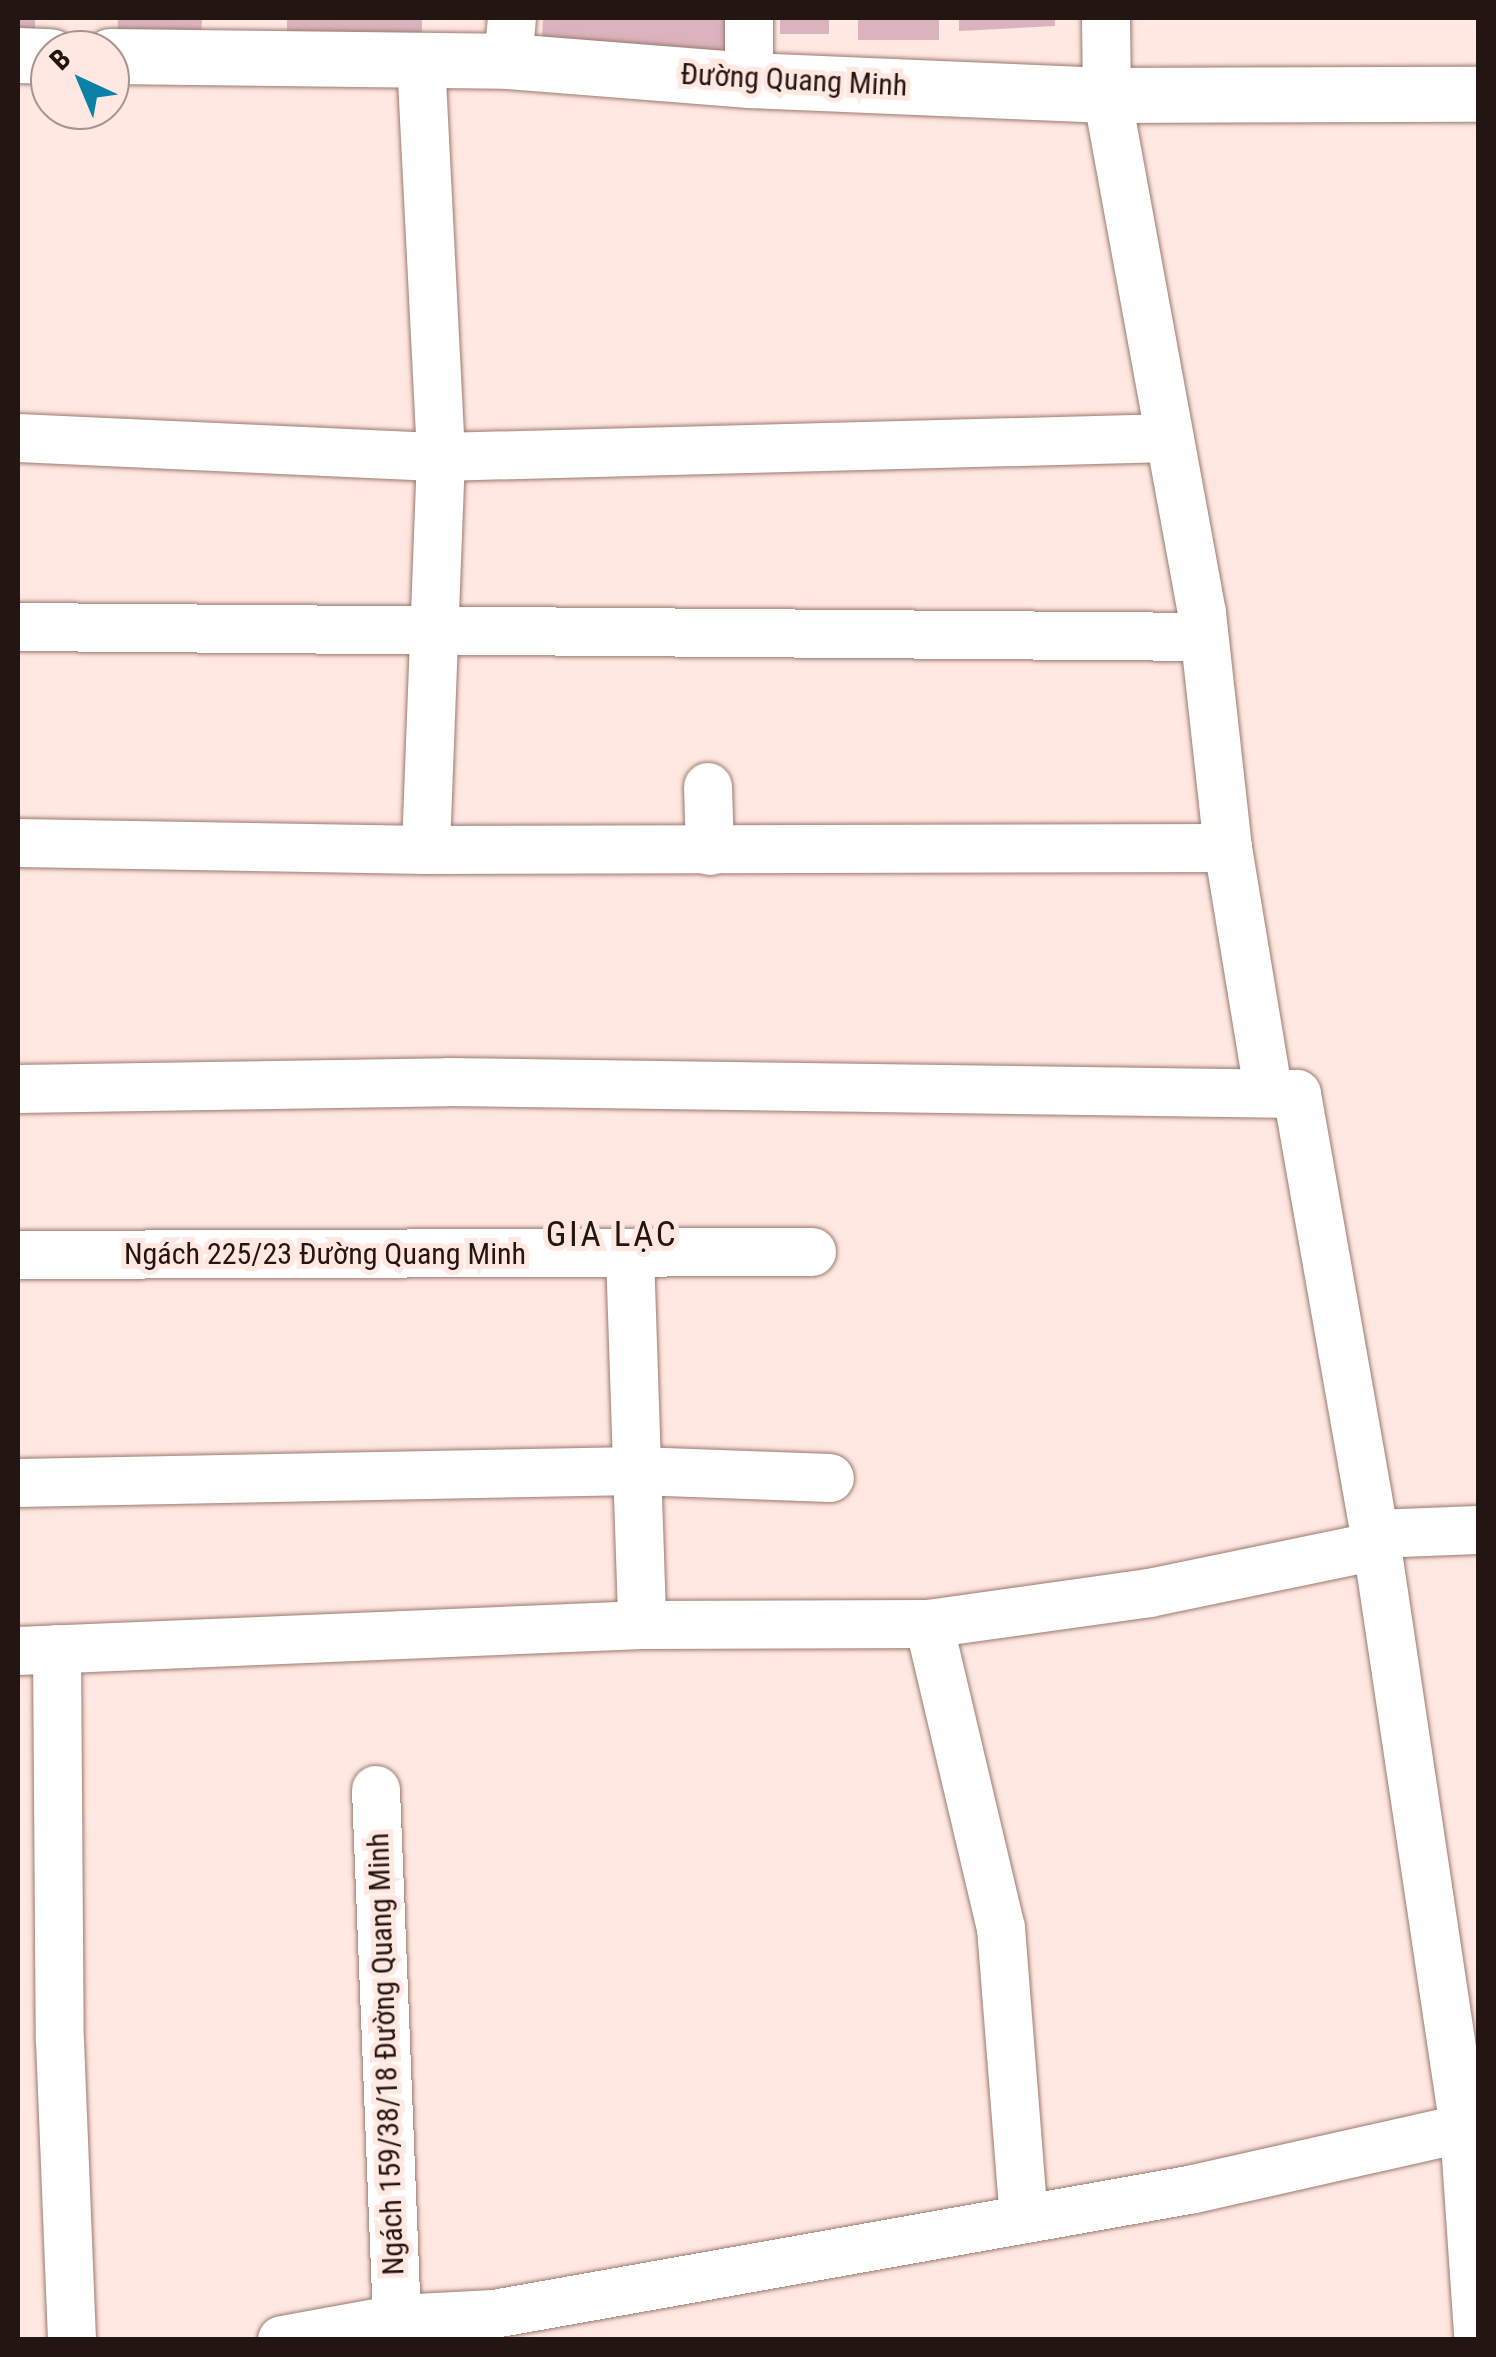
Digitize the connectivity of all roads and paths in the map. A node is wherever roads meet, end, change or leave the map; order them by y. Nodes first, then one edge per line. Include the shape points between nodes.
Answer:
1 (749, 18) edge
2 (1106, 18) edge
3 (510, 39) edge
4 (130, 56) edge
5 (420, 60) junction
6 (749, 80) junction
7 (1107, 94) junction
8 (1478, 94) edge
9 (18, 438) edge
10 (1170, 438) junction
11 (441, 457) junction
12 (18, 627) edge
13 (434, 628) junction
14 (1204, 638) junction
15 (708, 787) dead end
16 (18, 843) edge
17 (1228, 848) junction
18 (426, 850) junction
19 (710, 851) junction
20 (18, 1089) edge
21 (1268, 1089) junction
22 (812, 1252) dead end
23 (630, 1254) junction
24 (18, 1255) edge
25 (637, 1471) junction
26 (830, 1478) dead end
27 (18, 1483) edge
28 (1478, 1530) edge
29 (1376, 1540) junction
30 (929, 1624) junction
31 (642, 1625) junction
32 (37, 1650) edge
33 (376, 1790) dead end
34 (39, 2041) edge
35 (1464, 2128) junction
36 (1024, 2219) junction
37 (397, 2319) junction
38 (494, 2327) edge
39 (1478, 2334) edge
40 (72, 2340) edge
41 (282, 2340) edge

1 - 6 street
2 - 7 street
3 - 5 street, Đường Quang Minh
3 - 6 street, Đường Quang Minh
4 - 5 street, Đường Quang Minh
5 - 11 street
6 - 7 street, Đường Quang Minh
7 - 8 street, Đường Quang Minh
7 - 10 street
9 - 11 street
10 - 11 street
10 - 14 street
11 - 13 street
12 - 13 street
13 - 14 street
13 - 18 street
14 - 17 street
15 - 19 street
16 - 18 street
17 - 19 street
17 - 21 street
18 - 19 street
20 - 21 street via 467,1082
21 - 29 street via 1297,1094
22 - 23 street, Ngách 225/23 Đường Quang Minh
23 - 24 street, Ngách 225/23 Đường Quang Minh
23 - 25 street
25 - 26 street
25 - 27 street
25 - 31 street
28 - 29 street
29 - 30 street via 1150,1593
29 - 35 street
30 - 31 street
30 - 36 street via 1001,1928
31 - 32 street
32 - 34 street
33 - 37 street, Ngách 159/38/18 Đường Quang Minh
34 - 40 street
35 - 36 street
35 - 39 street
36 - 38 street
37 - 38 street
37 - 41 street

